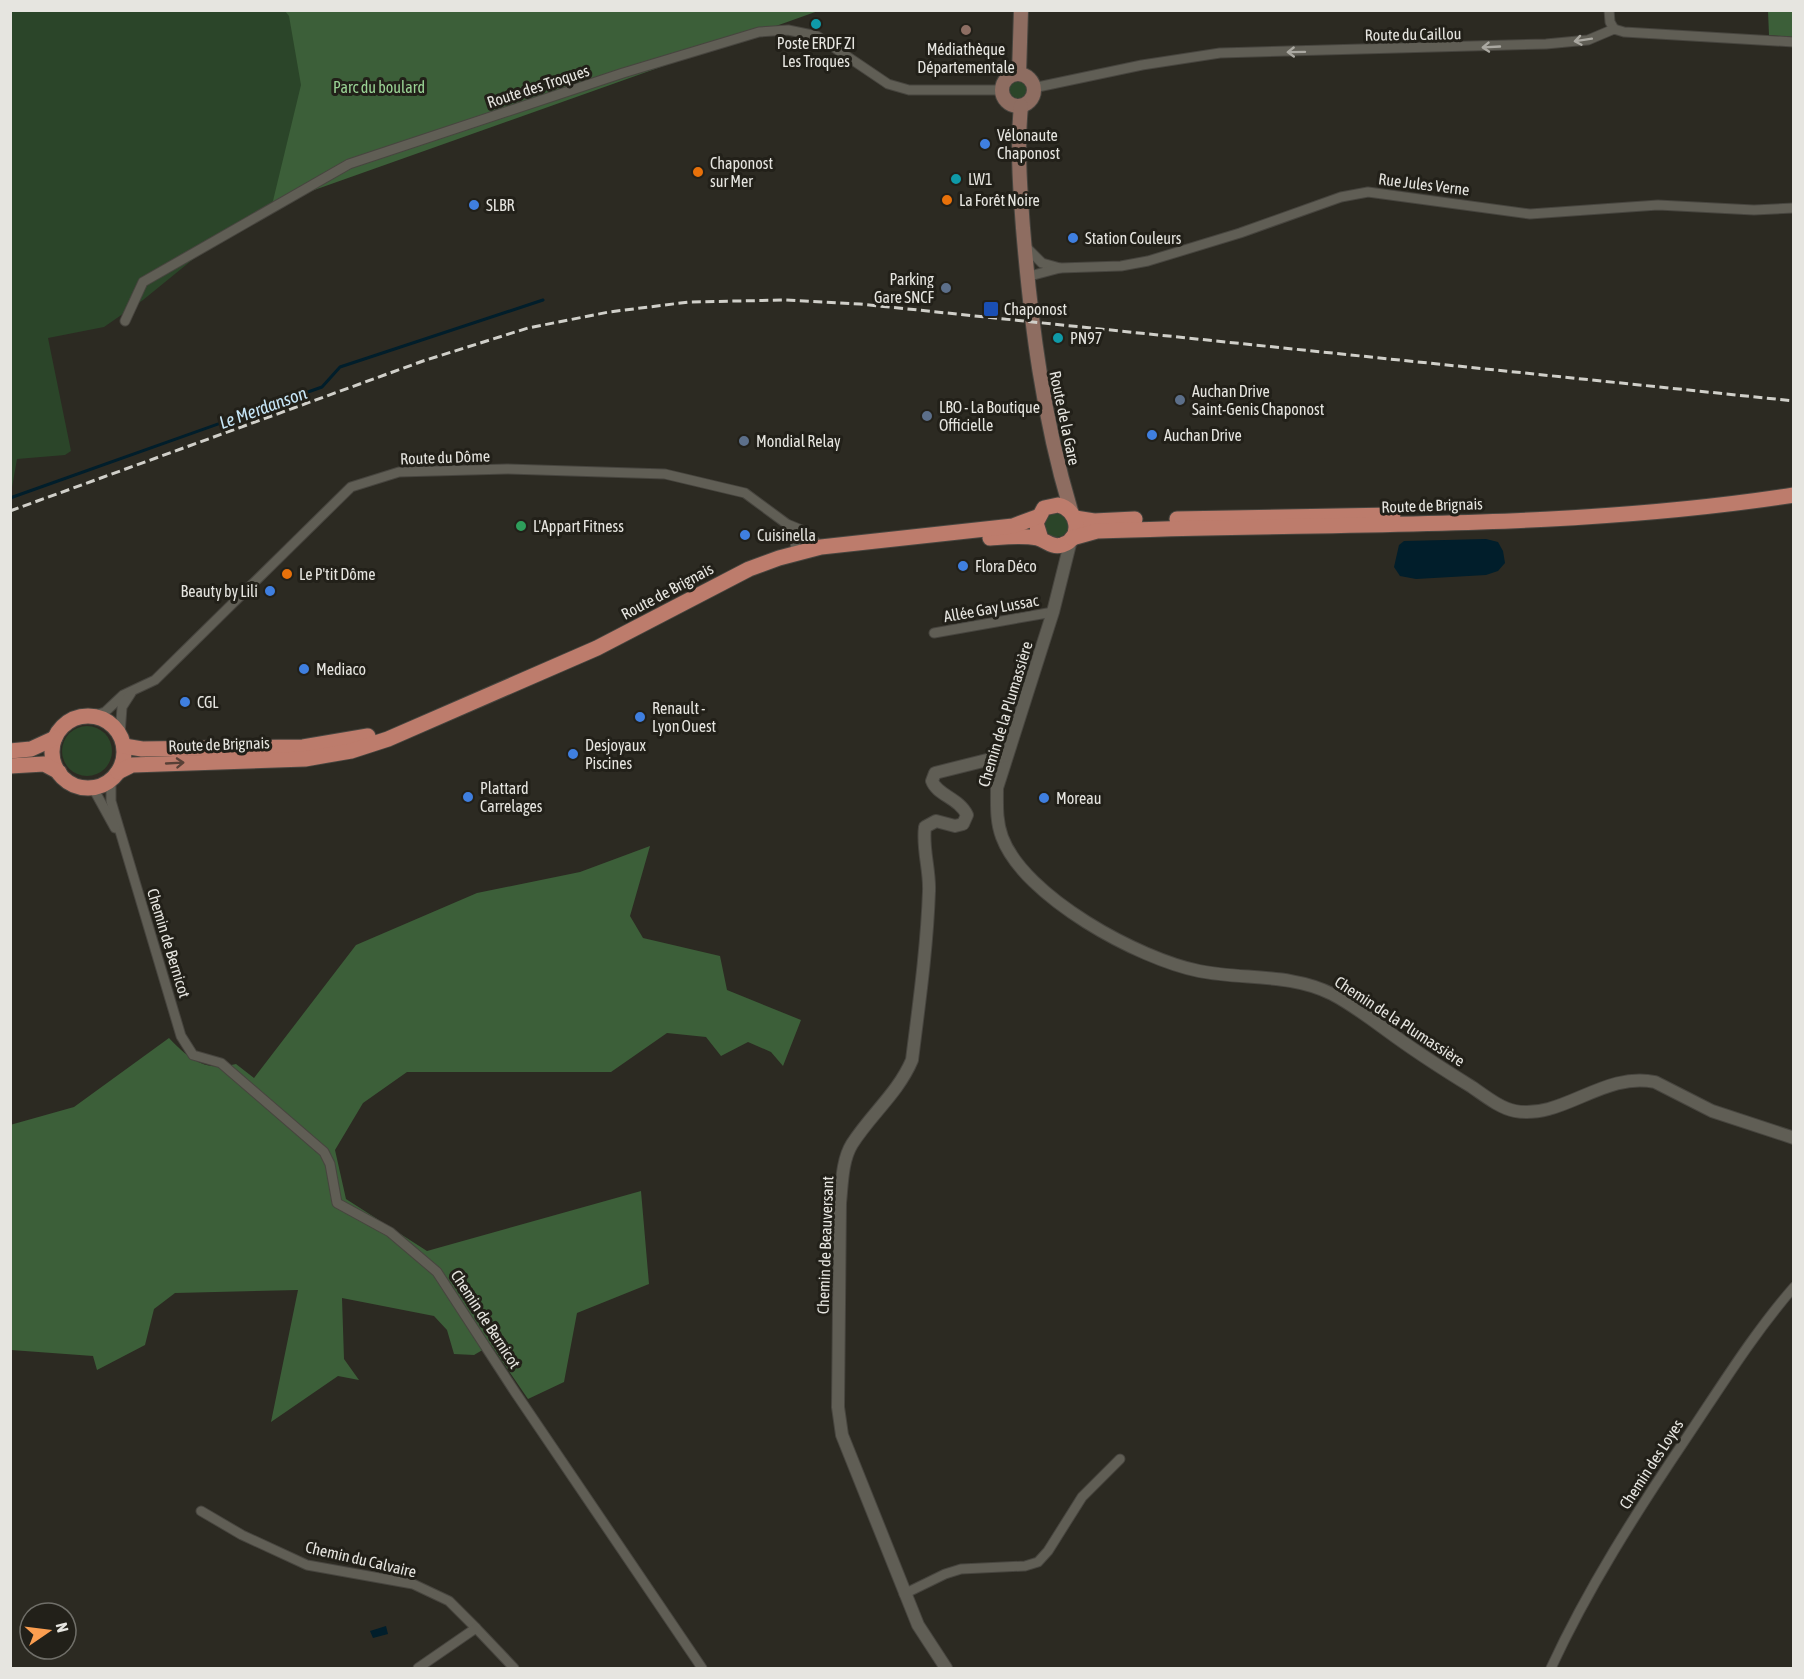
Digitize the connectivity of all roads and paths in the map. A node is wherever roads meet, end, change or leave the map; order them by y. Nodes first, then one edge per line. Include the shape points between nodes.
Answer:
1 (1021, 10) edge
2 (1609, 10) edge
3 (1614, 29) junction
4 (1794, 42) edge
5 (1020, 74) junction
6 (1034, 88) junction
7 (1001, 90) junction
8 (1021, 106) junction
9 (1020, 205) junction
10 (1794, 208) edge
11 (1025, 246) junction
12 (1060, 268) junction
13 (1026, 277) junction
14 (125, 321) dead end
15 (1038, 366) junction
16 (1060, 477) junction
17 (1794, 487) edge
18 (1794, 495) edge
19 (1049, 506) junction
20 (1073, 514) junction
21 (1037, 517) junction
22 (787, 524) junction
23 (939, 536) junction
24 (1071, 539) junction
25 (1045, 542) junction
26 (821, 548) junction
27 (795, 554) junction
28 (1063, 571) junction
29 (1053, 612) junction
30 (934, 633) dead end
31 (132, 691) junction
32 (94, 716) junction
33 (424, 722) junction
34 (55, 738) junction
35 (122, 741) junction
36 (10, 751) edge
37 (1007, 755) junction
38 (10, 766) edge
39 (59, 772) junction
40 (114, 776) junction
41 (93, 788) junction
42 (125, 846) junction
43 (1794, 1138) edge
44 (1794, 1287) edge
45 (1120, 1459) dead end
46 (201, 1510) dead end
47 (904, 1594) junction
48 (476, 1628) junction
49 (418, 1668) edge
50 (514, 1668) edge
51 (702, 1668) edge
52 (946, 1668) edge
53 (1551, 1668) edge

1 - 5 main road
2 - 3 street
3 - 4 street, Route du Caillou
3 -> 6 street, Route du Caillou via 1588,40 1546,44 1220,53
5 - 6 main road via 1029,78
5 - 7 main road via 1005,80
6 - 8 main road via 1032,97
7 - 8 main road via 1008,102
7 - 14 street, Route des Troques via 909,90 888,84 817,36 788,30 759,32 349,164 143,282
8 - 9 main road, Route de la Gare
9 - 11 main road, Route de la Gare
9 - 15 main road, Route de la Gare via 1016,220 1019,294 1026,333
10 - 12 street, Rue Jules Verne via 1658,205 1530,214 1368,192 1341,196 1148,261
11 - 12 street via 1042,263
11 - 13 main road, Route de la Gare
12 - 13 street, Rue Jules Verne
13 - 15 main road, Route de la Gare
15 - 16 main road, Route de la Gare
16 - 19 main road, Route de la Gare
16 - 20 main road, Route de la Gare
17 - 20 main road, Route de Brignais via 1574,508 1094,521
18 - 24 main road, Route de Brignais via 1635,514 1395,525 1097,531
19 - 20 main road via 1058,505
19 - 21 main road
20 - 24 main road via 1076,528
21 - 23 main road, Route de Brignais via 1013,526
21 - 25 main road via 1036,528
22 - 26 street, Route du Dôme via 804,531
22 - 27 street via 796,534
22 - 31 street, Route du Dôme via 745,493 665,474 399,472 351,488 155,680
23 - 25 main road, Route de Brignais
23 - 26 main road, Route de Brignais
24 - 25 main road via 1060,545
24 - 28 street, Chemin de la Plumassière
25 - 28 street
26 - 27 main road, Route de Brignais
27 - 33 main road, Route de Brignais via 749,569 597,648
28 - 29 street, Chemin de la Plumassière
29 - 30 street, Allée Gay Lussac
29 - 37 street, Chemin de la Plumassière
31 - 32 street, Route du Dôme
31 - 35 street via 123,707
32 - 34 main road via 72,719
32 - 35 main road via 105,720
33 - 35 main road, Route de Brignais via 347,741 303,747 142,749
40 -> 33 main road, Route de Brignais via 132,765 305,759 351,751 388,740
34 - 36 main road via 31,749
34 - 39 main road via 52,754
35 - 40 main road via 124,755
37 - 43 street, Chemin de la Plumassière via 997,806 998,824 1011,856 1062,907 1138,949 1196,970 1298,981 1332,994 1419,1054 1514,1111 1539,1111 1609,1085 1645,1080 1712,1111
37 - 47 street, Chemin de Beauversant via 935,773 934,787 962,804 967,815 963,824 936,821 925,827 923,837 930,874 927,936 912,1060 904,1078 852,1144 843,1171 838,1407 842,1435
38 - 39 main road via 44,764
39 - 41 main road via 69,783
40 - 41 main road
40 - 42 street, Chemin de Bernicot via 111,801
41 - 42 street, Chemin de Bernicot
42 - 51 street, Chemin de Bernicot via 181,1036 193,1054 221,1063 320,1148 330,1164 337,1203 390,1232 437,1272
44 - 53 street, Chemin des Loyes via 1741,1357 1625,1531
45 - 47 street via 1082,1497 1038,1562 961,1569
46 - 48 street, Chemin du Calvaire via 307,1565 413,1584 449,1601
47 - 52 street, Chemin de Beauversant via 918,1625
48 - 49 street
48 - 50 street, Chemin du Calvaire

